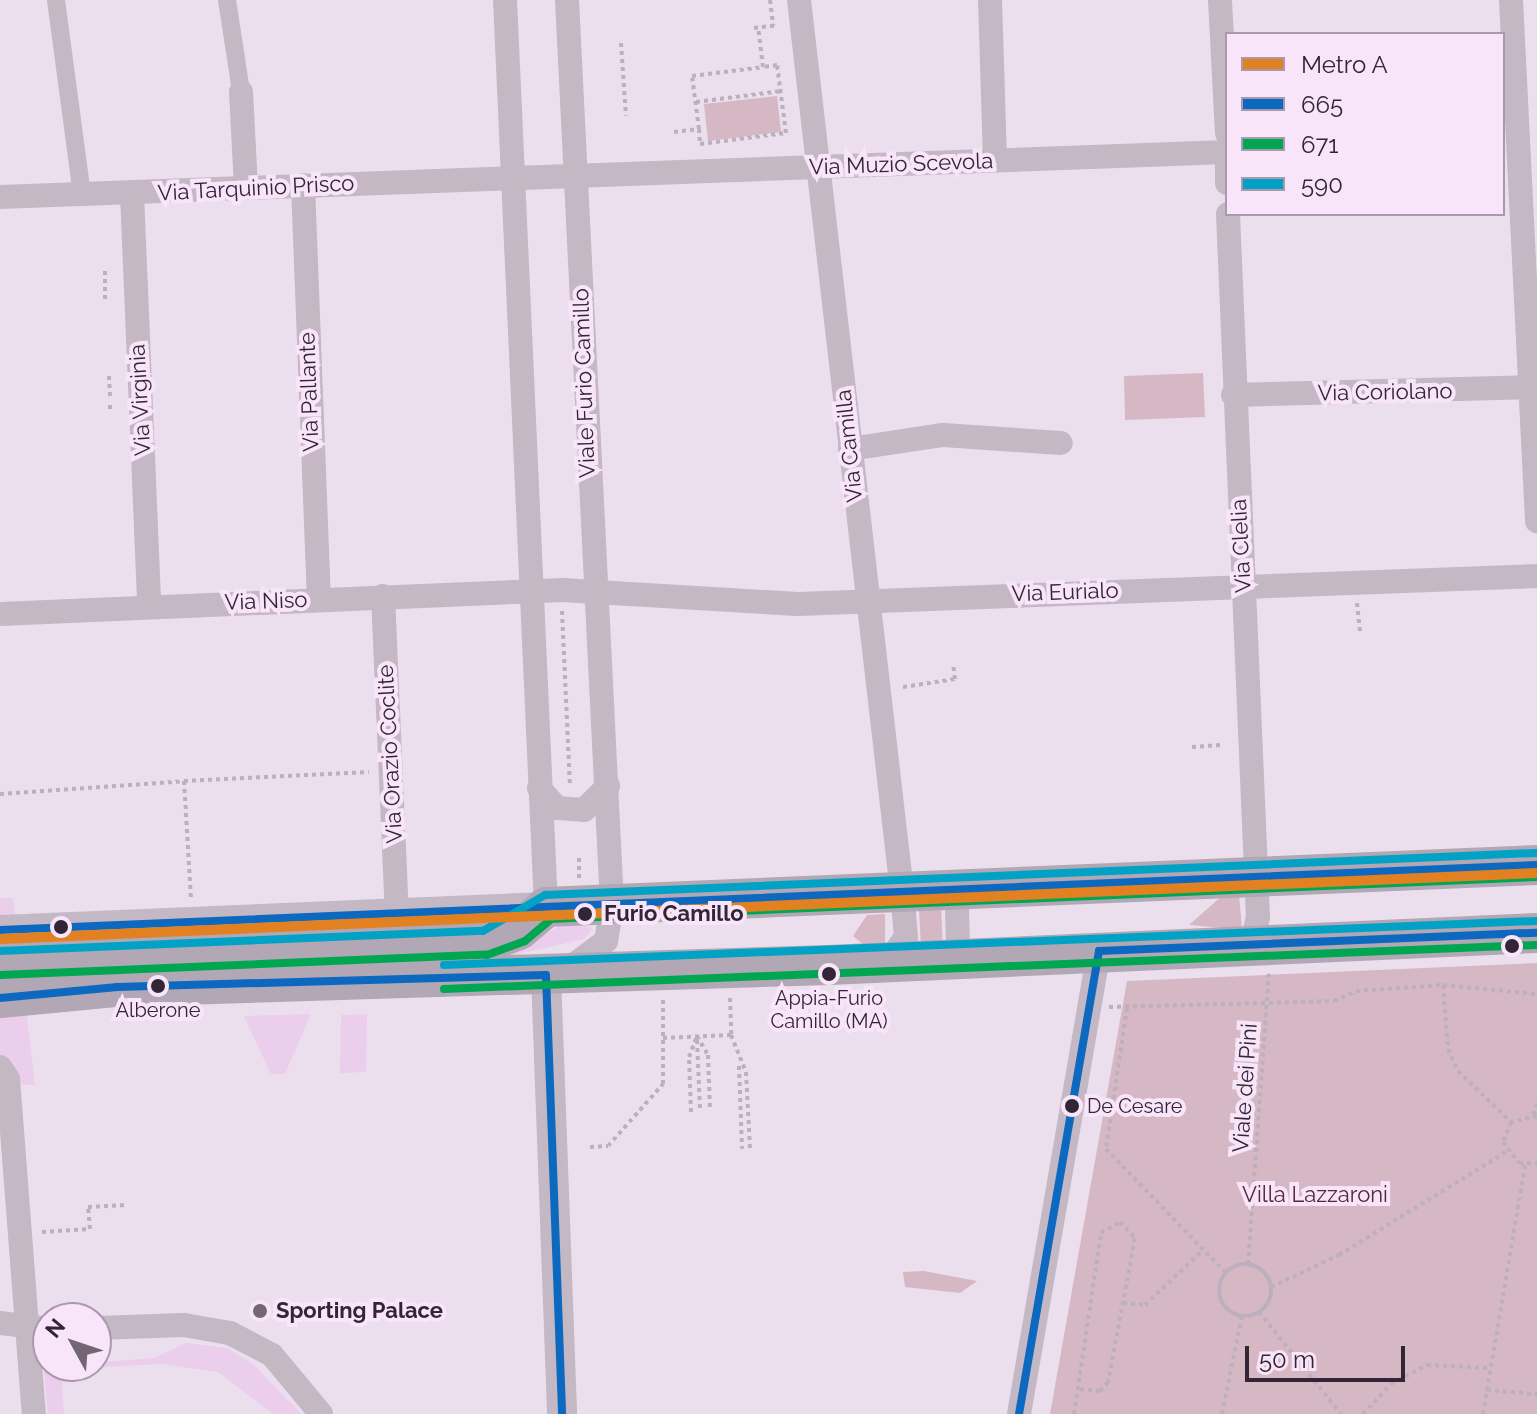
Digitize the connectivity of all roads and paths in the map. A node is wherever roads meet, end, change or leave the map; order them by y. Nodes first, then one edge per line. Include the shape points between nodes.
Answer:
1 (56, 0) edge
2 (227, 0) edge
3 (505, 0) edge
4 (567, 0) edge
5 (770, 0) edge
6 (799, 0) edge
7 (990, 0) edge
8 (1220, 0) edge
9 (1511, 0) edge
10 (621, 43) dead end
11 (763, 67) junction
12 (781, 91) junction
13 (241, 92) joint
14 (1225, 95) edge
15 (695, 102) junction
16 (626, 116) dead end
17 (699, 129) junction
18 (674, 132) dead end
19 (1519, 142) edge
20 (1225, 152) edge
21 (995, 160) junction
22 (817, 168) junction
23 (575, 175) junction
24 (512, 177) junction
25 (303, 185) junction
26 (246, 187) junction
27 (82, 194) junction
28 (132, 194) junction
29 (0, 197) edge
30 (1228, 216) edge
31 (105, 271) dead end
32 (105, 300) dead end
33 (109, 376) dead end
34 (1534, 387) edge
35 (1233, 395) junction
36 (110, 396) dead end
37 (110, 405) dead end
38 (110, 412) dead end
39 (1061, 443) dead end
40 (850, 449) junction
41 (1537, 521) edge
42 (1537, 576) edge
43 (1243, 584) junction
44 (562, 590) junction
45 (593, 590) junction
46 (532, 591) junction
47 (383, 596) junction
48 (319, 599) junction
49 (866, 600) junction
50 (149, 606) junction
51 (1357, 613) dead end
52 (0, 614) edge
53 (1360, 632) dead end
54 (953, 663) dead end
55 (903, 687) dead end
56 (1224, 745) dead end
57 (1192, 747) dead end
58 (369, 772) dead end
59 (184, 781) junction
60 (608, 786) junction
61 (539, 788) junction
62 (571, 793) dead end
63 (0, 794) edge
64 (579, 857) dead end
65 (1537, 865) edge
66 (1256, 878) junction
67 (579, 881) dead end
68 (969, 889) junction
69 (902, 892) junction
70 (191, 900) dead end
71 (612, 904) junction
72 (546, 907) junction
73 (397, 912) junction
74 (0, 930) edge
75 (1537, 933) edge
76 (1099, 951) junction
77 (969, 958) junction
78 (63, 959) junction
79 (888, 962) junction
80 (1260, 962) junction
81 (546, 975) junction
82 (10, 980) edge
83 (1443, 985) junction
84 (729, 988) dead end
85 (663, 990) dead end
86 (1537, 994) edge
87 (1267, 1003) junction
88 (1091, 1006) junction
89 (1127, 1007) junction
90 (731, 1035) junction
91 (697, 1036) junction
92 (663, 1038) junction
93 (739, 1064) junction
94 (4, 1073) edge
95 (1537, 1103) edge
96 (700, 1110) dead end
97 (710, 1110) dead end
98 (691, 1112) dead end
99 (1536, 1116) edge
100 (1511, 1122) junction
101 (590, 1147) dead end
102 (742, 1149) dead end
103 (750, 1149) dead end
104 (1506, 1152) junction
105 (1537, 1163) edge
106 (1525, 1165) junction
107 (126, 1205) dead end
108 (42, 1232) dead end
109 (1203, 1250) junction
110 (1248, 1264) junction
111 (1225, 1272) junction
112 (1271, 1287) junction
113 (34, 1302) edge
114 (1123, 1303) junction
115 (1259, 1312) junction
116 (1242, 1316) junction
117 (0, 1323) edge
118 (112, 1327) edge
119 (32, 1328) edge
120 (1491, 1368) junction
121 (35, 1382) edge
122 (1078, 1389) junction
123 (1487, 1390) junction
124 (1537, 1394) edge
125 (34, 1414) edge
126 (321, 1414) edge
127 (562, 1414) edge
128 (1019, 1414) edge
129 (1074, 1414) edge
130 (1222, 1414) edge
131 (1341, 1414) edge
132 (1363, 1414) edge
133 (1483, 1414) edge

1 - 27 street
2 - 13 street
3 - 24 street
4 - 23 street, Viale Furio Camillo
5 - 11 path via 775,26 756,28
6 - 22 street, Via Camilla
7 - 21 street
8 - 14 street
9 - 19 street
10 - 16 path
11 - 12 path via 777,65
11 - 15 path via 692,76
12 - 15 path
12 - 17 path via 786,133 700,144
13 - 26 street
15 - 17 path
17 - 18 path
19 - 34 street
20 - 21 street, Via Muzio Scevola
21 - 22 street, Via Muzio Scevola
22 - 23 street, Via Muzio Scevola
22 - 40 street, Via Camilla
23 - 24 street
23 - 45 street, Viale Furio Camillo
24 - 25 street, Via Tarquinio Prisco
24 - 46 street
25 - 26 street, Via Tarquinio Prisco
25 - 48 street, Via Pallante
26 - 28 street, Via Tarquinio Prisco
27 - 28 street, Via Tarquinio Prisco
27 - 29 street, Via Tarquinio Prisco
28 - 50 street, Via Virginia
30 - 35 street, Via Clelia
31 - 32 path
33 - 36 path
34 - 35 street, Via Coriolano
34 - 41 street
35 - 43 street, Via Clelia
37 - 38 path
39 - 40 street via 943,435
40 - 49 street, Via Camilla
42 - 43 street, Via Eurialo
43 - 49 street, Via Eurialo
43 - 66 street, Via Clelia
44 - 45 street
44 - 46 street
44 - 62 path
45 - 49 street, Via Eurialo via 753,604
45 - 60 street, Viale Furio Camillo
46 - 47 street, Via Niso
46 - 61 street
47 - 48 street, Via Niso
47 - 73 street, Via Orazio Coclite
48 - 50 street, Via Niso
49 - 69 street, Via Camilla
50 - 52 street, Via Niso
51 - 53 path
54 - 55 path via 955,679
56 - 57 path
58 - 59 path
59 - 63 path
59 - 70 path
60 - 61 street via 584,810 557,808
60 - 71 street, Viale Furio Camillo
61 - 72 street
64 - 67 path
65 - 66 main road
66 - 68 main road
66 - 80 street, Via Clelia
68 - 69 main road
68 - 77 street via 957,906 958,946
69 - 71 main road
69 - 79 street, Via Camilla via 906,937
71 - 72 main road
71 - 81 street, Viale Furio Camillo via 598,951
72 - 73 street
72 - 78 main road via 491,943
73 - 78 street
74 - 78 street
75 - 80 main road
76 - 77 main road
76 - 80 main road
76 - 88 street
77 - 79 main road
78 - 81 main road
78 - 82 main road
78 - 82 street via 38,942
79 - 81 main road
80 - 87 path, Viale dei Pini
81 - 127 street
83 - 86 path
83 - 87 path
83 - 100 path via 1448,1049 1458,1071
84 - 90 path
85 - 92 path
87 - 89 path
87 - 110 path, Viale dei Pini
88 - 89 path
88 - 128 street
89 - 109 path via 1106,1149
90 - 91 path
90 - 93 path
91 - 92 path
91 - 96 path
91 - 97 path via 708,1055
91 - 98 path via 689,1057
92 - 101 path via 663,1084 608,1146
93 - 102 path
93 - 103 path via 746,1072
94 - 113 street
95 - 99 path
99 - 100 path
100 - 104 path
104 - 106 path
104 - 112 path via 1339,1255
105 - 106 path
106 - 120 path
107 - 108 path via 88,1207 90,1229
109 - 111 path
109 - 114 path via 1145,1305
110 - 111 path
110 - 112 path via 1264,1272
111 - 116 path via 1222,1303
112 - 115 path
114 - 122 path via 1108,1382 1100,1391
114 - 122 path via 1135,1238 1120,1222 1101,1233 1074,1377
115 - 116 path
115 - 131 path
116 - 130 path
117 - 119 street
118 - 126 street via 184,1325 242,1338 284,1366
120 - 123 path
120 - 132 path via 1448,1361 1418,1368
121 - 125 street
122 - 129 path
123 - 124 path
123 - 133 path

